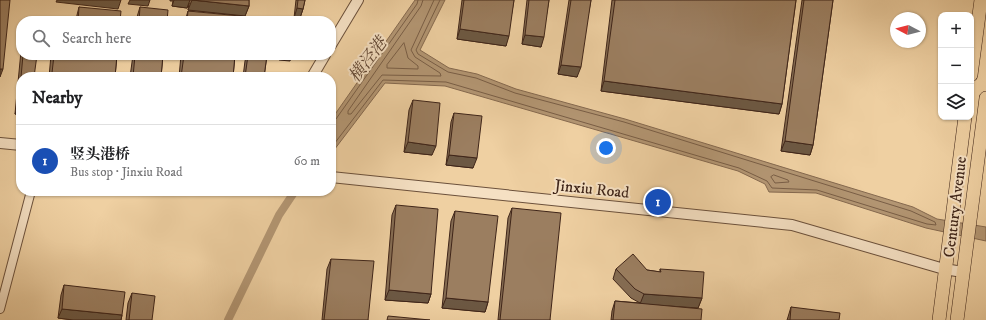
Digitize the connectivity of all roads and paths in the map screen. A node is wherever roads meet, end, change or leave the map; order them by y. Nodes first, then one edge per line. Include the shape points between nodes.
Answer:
1 (358, 0) edge
2 (981, 0) edge
3 (336, 37) edge
4 (974, 52) edge
5 (322, 60) edge
6 (315, 72) edge
7 (986, 98) edge
8 (965, 120) edge
9 (0, 143) edge
10 (16, 145) edge
11 (336, 178) edge
12 (30, 196) edge
13 (944, 270) junction
14 (963, 272) junction
15 (0, 309) edge
16 (939, 320) edge
17 (957, 320) edge

1 - 3 street
2 - 4 main road
5 - 6 street
7 - 14 main road, Century Avenue
8 - 13 main road, Century Avenue
9 - 10 street
11 - 13 street, Jinxiu Road via 792,225
12 - 15 street
13 - 14 street, Jinxiu Road
13 - 16 main road, Century Avenue
14 - 17 main road, Century Avenue

